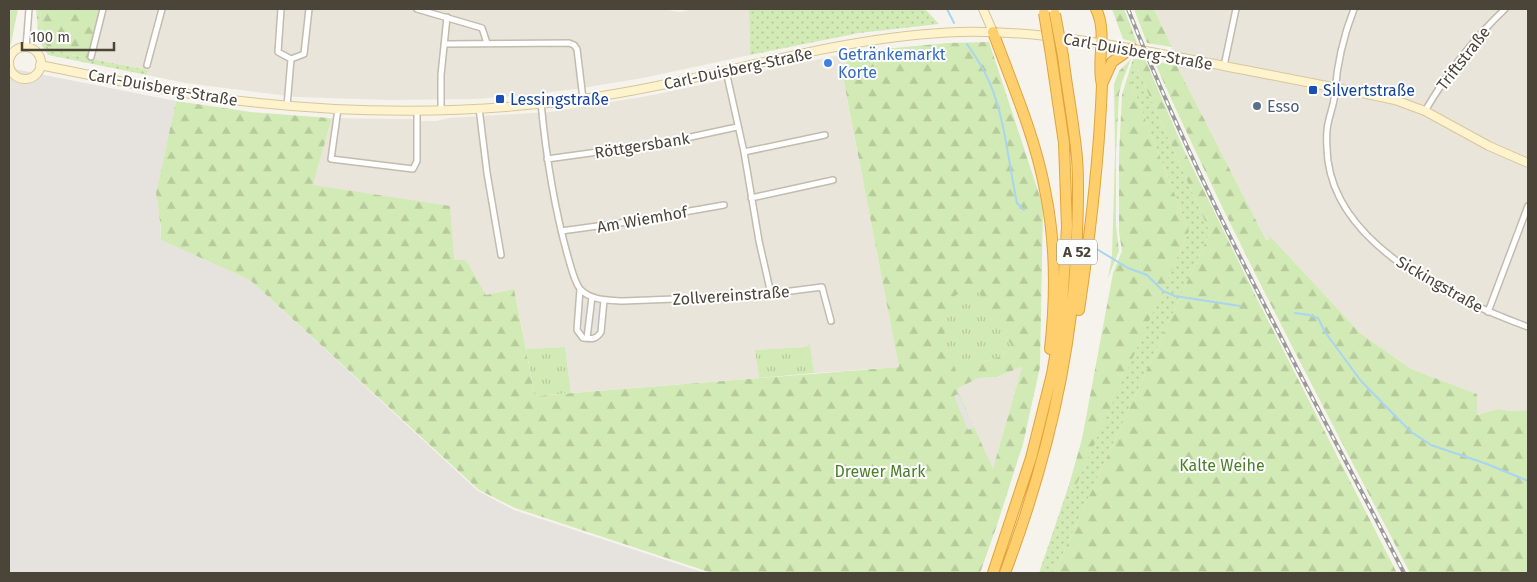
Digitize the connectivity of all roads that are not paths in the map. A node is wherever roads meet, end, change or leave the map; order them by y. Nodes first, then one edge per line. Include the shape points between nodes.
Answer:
1 (29, 9) edge
2 (104, 9) edge
3 (162, 9) edge
4 (281, 9) edge
5 (309, 9) edge
6 (417, 9) edge
7 (983, 9) edge
8 (1096, 9) edge
9 (1236, 9) edge
10 (1354, 9) edge
11 (1505, 9) edge
12 (1049, 11) edge
13 (447, 17) junction
14 (993, 32) junction
15 (1102, 42) junction
16 (488, 43) junction
17 (444, 44) junction
18 (26, 48) junction
19 (1132, 48) junction
20 (91, 57) dead end
21 (291, 59) junction
22 (9, 61) edge
23 (40, 65) junction
24 (147, 65) dead end
25 (1224, 66) junction
26 (726, 71) junction
27 (1102, 85) junction
28 (1335, 87) junction
29 (583, 99) junction
30 (541, 104) junction
31 (287, 106) junction
32 (479, 108) junction
33 (338, 109) junction
34 (441, 109) junction
35 (417, 110) junction
36 (1424, 111) junction
37 (738, 127) junction
38 (824, 135) dead end
39 (744, 152) junction
40 (546, 159) junction
41 (1528, 163) edge
42 (834, 180) dead end
43 (750, 198) junction
44 (724, 204) dead end
45 (1528, 206) edge
46 (561, 231) junction
47 (501, 255) dead end
48 (580, 289) junction
49 (771, 294) junction
50 (592, 297) junction
51 (604, 300) junction
52 (1488, 312) junction
53 (831, 321) dead end
54 (1528, 327) edge
55 (587, 338) junction
56 (1052, 374) junction
57 (1046, 447) junction
58 (993, 573) edge
59 (1005, 573) edge

1 - 18 street
2 - 20 street
3 - 24 street
4 - 21 street via 278,52
5 - 21 street via 304,54
6 - 13 street
7 - 14 main road
8 - 15 highway
9 - 25 street
10 - 28 street via 1343,38
11 - 36 street, Triftstraße via 1459,58
12 - 56 highway, A 52, bridge via 1051,55 1064,143 1068,228 1061,322
12 - 57 highway, A 52, bridge via 1063,56 1077,158 1078,211 1072,319 1064,371
13 - 16 street via 482,28
13 - 17 street
14 - 15 main road, Carl-Duisberg-Straße
14 - 26 main road, Carl-Duisberg-Straße via 876,40
14 - 56 highway via 1046,190 1055,278 1049,360
15 - 19 main road, Carl-Duisberg-Straße
15 - 27 highway
16 - 17 street
16 - 29 street via 574,45
17 - 34 street
18 - 22 main road via 13,52
18 - 23 main road via 36,52
19 - 25 main road, Carl-Duisberg-Straße
19 - 27 highway via 1112,62
21 - 31 street
22 - 23 main road via 12,73 22,79 35,75
23 - 31 main road, Carl-Duisberg-Straße via 171,90
25 - 28 main road, Carl-Duisberg-Straße
26 - 29 main road, Carl-Duisberg-Straße
26 - 37 street
27 - 57 highway via 1100,140 1086,266 1071,362 1057,425
28 - 36 main road, Carl-Duisberg-Straße via 1395,100
28 - 52 street, Sickingstraße via 1327,130 1328,160 1333,184 1346,208 1382,249 1413,272
29 - 30 main road, Carl-Duisberg-Straße
30 - 32 main road, Carl-Duisberg-Straße
30 - 40 street
31 - 33 main road, Carl-Duisberg-Straße
32 - 34 main road, Carl-Duisberg-Straße
32 - 47 street via 486,173
33 - 35 main road, Carl-Duisberg-Straße
33 - 35 street via 331,158 413,169 417,161
34 - 35 main road, Carl-Duisberg-Straße
36 - 41 main road, Carl-Duisberg-Straße
37 - 39 street
37 - 40 street, Röttgersbank via 671,142
38 - 39 street
39 - 43 street
40 - 46 street
42 - 43 street
43 - 49 street
44 - 46 street, Am Wiemhof
45 - 52 street
46 - 48 street
48 - 50 street, Zollvereinstraße
48 - 55 street via 577,330
49 - 51 street, Zollvereinstraße
49 - 53 street, Zollvereinstraße via 822,287
50 - 51 street, Zollvereinstraße
50 - 55 street
51 - 55 street via 601,332 596,338
52 - 54 street, Sickingstraße
56 - 58 highway, A 52 via 1031,458
57 - 59 highway, A 52

